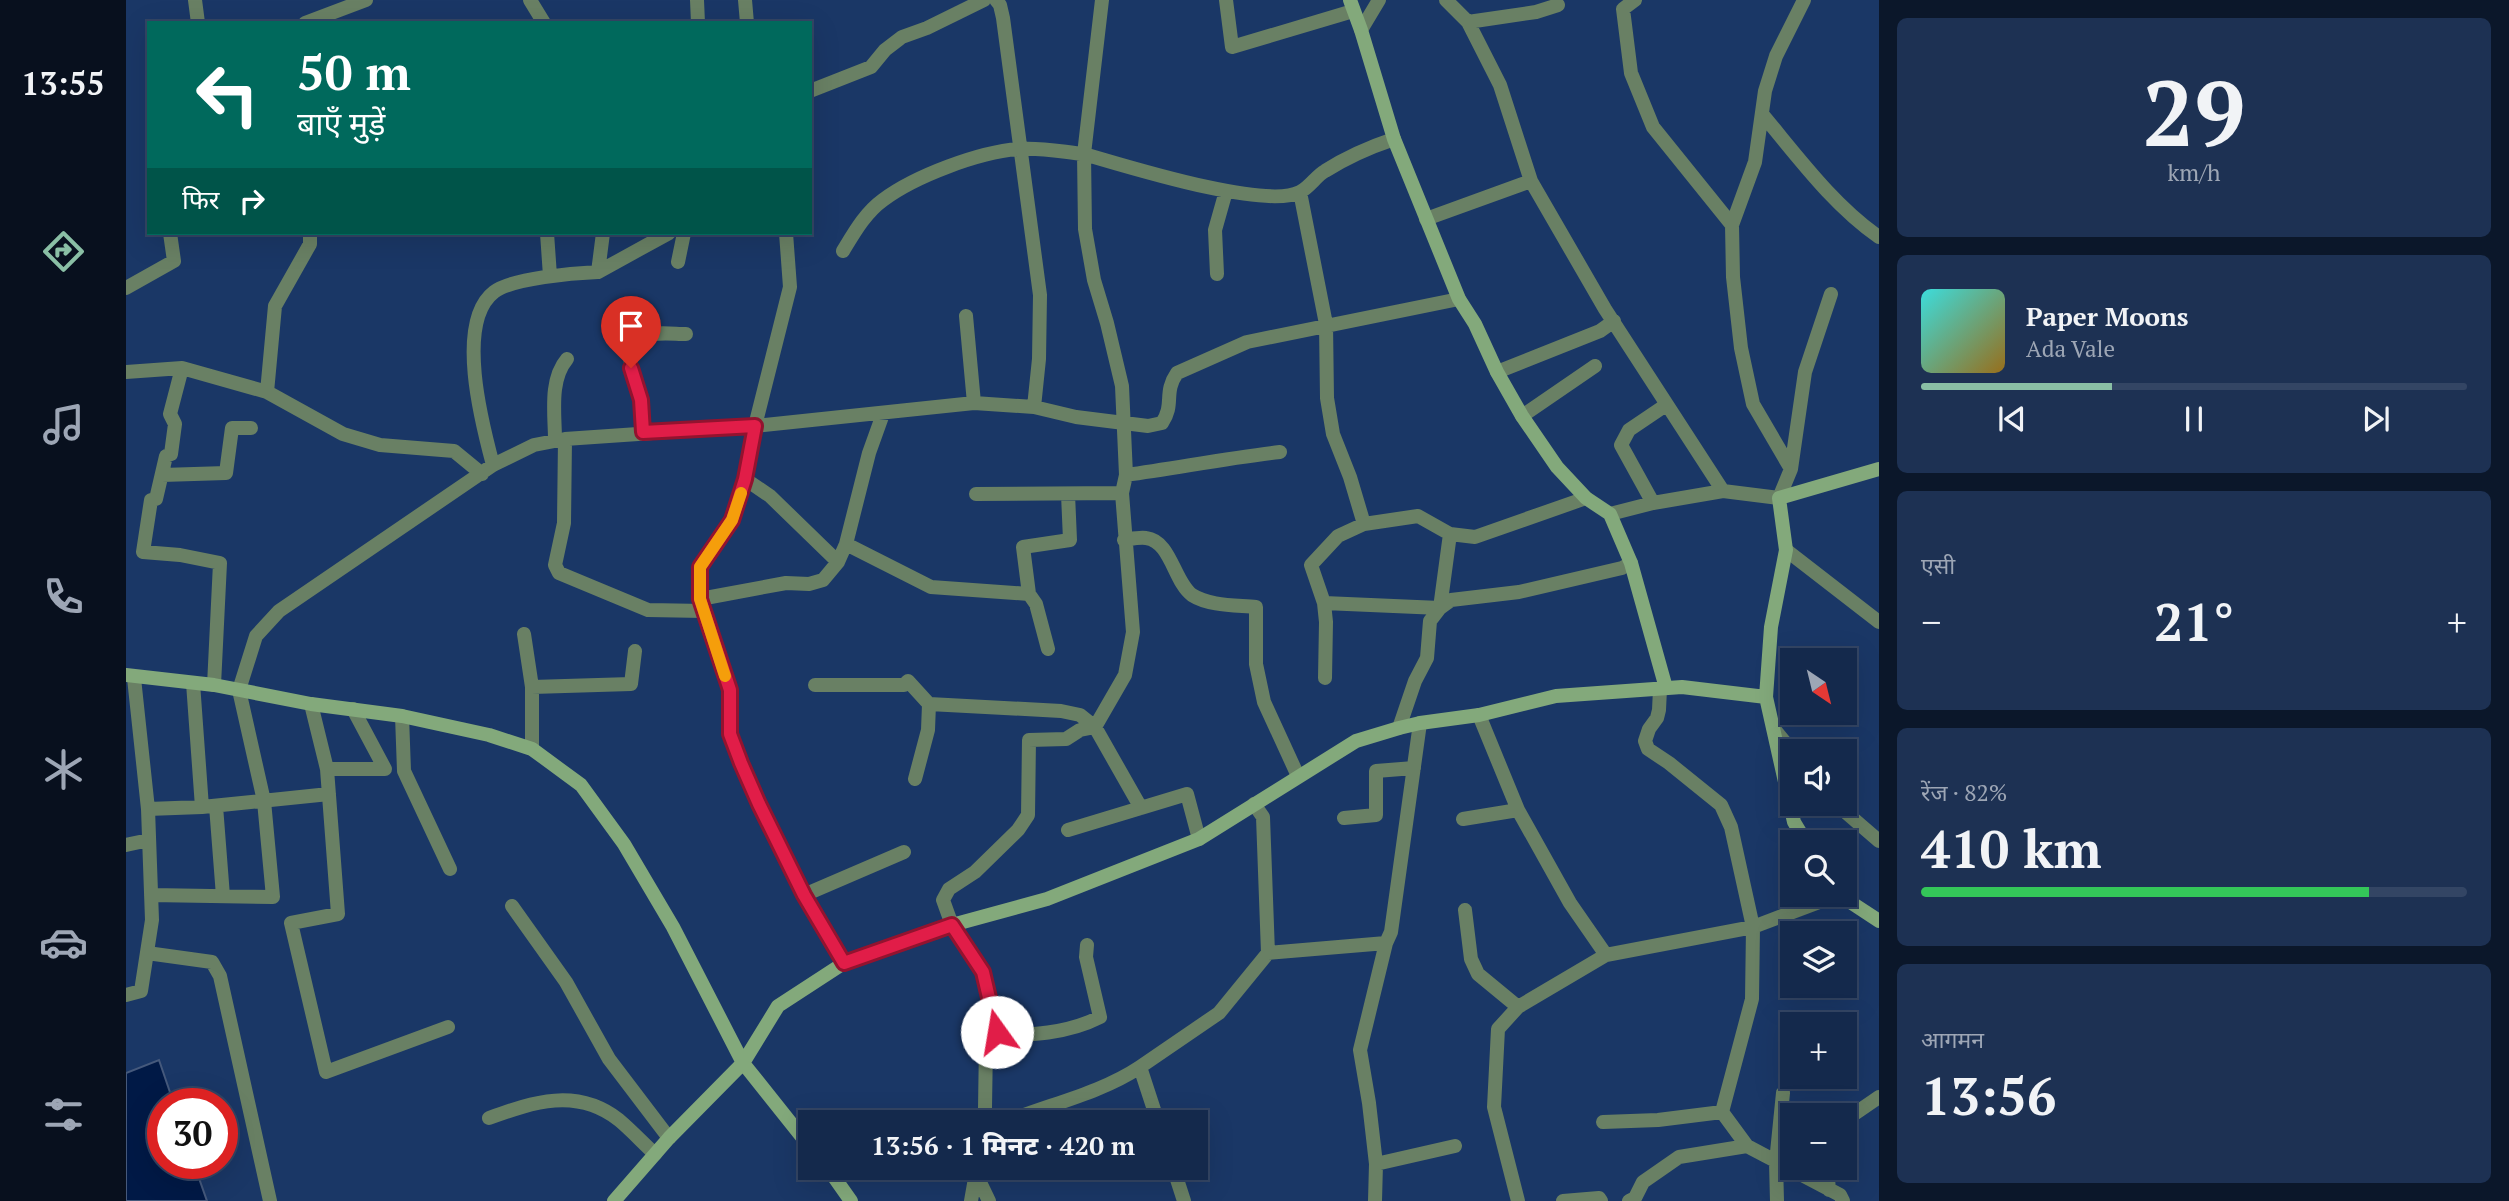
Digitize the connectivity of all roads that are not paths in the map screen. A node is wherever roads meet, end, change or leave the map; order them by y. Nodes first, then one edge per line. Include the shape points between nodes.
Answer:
1 (195, 0) edge
2 (366, 0) edge
3 (530, 0) edge
4 (697, 0) edge
5 (745, 0) edge
6 (984, 0) edge
7 (996, 0) edge
8 (1102, 0) edge
9 (1226, 0) edge
10 (1379, 0) edge
11 (1446, 0) edge
12 (1635, 0) edge
13 (1804, 0) edge
14 (1558, 5) dead end
15 (1620, 5) edge
16 (1352, 6) edge
17 (198, 21) edge
18 (310, 21) edge
19 (543, 21) edge
20 (698, 21) edge
21 (747, 21) edge
22 (1468, 22) junction
23 (1361, 30) junction
24 (812, 90) edge
25 (1762, 114) junction
26 (1394, 139) junction
27 (1020, 148) junction
28 (1084, 154) junction
29 (1531, 181) junction
30 (1226, 191) junction
31 (1300, 192) junction
32 (1426, 219) junction
33 (1732, 225) junction
34 (170, 235) edge
35 (310, 235) edge
36 (547, 235) edge
37 (603, 235) edge
38 (665, 235) edge
39 (684, 235) edge
40 (786, 235) edge
41 (1879, 237) edge
42 (843, 251) dead end
43 (678, 262) dead end
44 (598, 272) junction
45 (1217, 274) dead end
46 (550, 276) junction
47 (126, 288) edge
48 (1831, 294) dead end
49 (1459, 299) junction
50 (966, 316) dead end
51 (1614, 321) junction
52 (1326, 324) junction
53 (686, 334) dead end
54 (567, 359) dead end
55 (1594, 366) dead end
56 (182, 368) junction
57 (126, 372) edge
58 (1497, 372) junction
59 (267, 392) junction
60 (974, 403) junction
61 (1666, 405) junction
62 (1034, 407) junction
63 (883, 414) junction
64 (1522, 416) junction
65 (1122, 422) junction
66 (755, 426) junction
67 (251, 428) dead end
68 (643, 432) junction
69 (560, 440) junction
70 (1280, 452) dead end
71 (1791, 469) junction
72 (1879, 469) edge
73 (488, 470) junction
74 (162, 475) junction
75 (1126, 475) junction
76 (745, 479) junction
77 (1723, 491) junction
78 (1122, 493) junction
79 (976, 494) dead end
80 (1068, 494) junction
81 (1586, 498) junction
82 (1779, 498) junction
83 (1653, 503) junction
84 (1610, 514) junction
85 (1364, 524) junction
86 (1450, 534) junction
87 (1124, 540) junction
88 (846, 544) junction
89 (1786, 550) junction
90 (838, 562) junction
91 (1631, 563) junction
92 (1029, 594) junction
93 (1324, 603) junction
94 (702, 605) junction
95 (1440, 608) junction
96 (1879, 622) edge
97 (524, 634) dead end
98 (1048, 649) dead end
99 (635, 651) dead end
100 (130, 677) edge
101 (1325, 678) dead end
102 (193, 683) junction
103 (214, 685) junction
104 (815, 685) dead end
105 (532, 687) junction
106 (1663, 689) junction
107 (239, 690) junction
108 (1766, 697) junction
109 (311, 704) junction
110 (929, 704) junction
111 (353, 709) junction
112 (1479, 715) junction
113 (402, 716) junction
114 (1420, 723) junction
115 (1095, 727) junction
116 (1399, 729) junction
117 (1773, 729) junction
118 (1782, 739) edge
119 (532, 750) junction
120 (1414, 768) junction
121 (327, 769) junction
122 (1298, 776) junction
123 (915, 779) dead end
124 (329, 794) junction
125 (264, 801) junction
126 (1254, 804) junction
127 (209, 806) junction
128 (1141, 808) junction
129 (148, 809) junction
130 (1518, 810) junction
131 (1850, 816) edge
132 (1343, 818) dead end
133 (1463, 819) dead end
134 (1068, 830) dead end
135 (1798, 830) edge
136 (1199, 839) junction
137 (149, 840) junction
138 (1879, 841) edge
139 (126, 845) edge
140 (904, 852) dead end
141 (450, 869) dead end
142 (151, 895) junction
143 (804, 895) junction
144 (223, 896) junction
145 (512, 906) dead end
146 (1805, 907) edge
147 (1857, 907) edge
148 (1465, 910) dead end
149 (1879, 922) edge
150 (952, 925) junction
151 (1753, 927) junction
152 (1386, 943) junction
153 (1087, 945) dead end
154 (147, 953) junction
155 (1268, 953) junction
156 (1606, 956) junction
157 (844, 963) junction
158 (126, 995) edge
159 (1518, 1007) junction
160 (448, 1027) dead end
161 (993, 1036) junction
162 (743, 1063) junction
163 (1140, 1067) junction
164 (1783, 1093) dead end
165 (1879, 1097) edge
166 (985, 1110) edge
167 (1039, 1110) edge
168 (1154, 1110) edge
169 (1722, 1112) junction
170 (1857, 1112) edge
171 (489, 1118) dead end
172 (1603, 1122) dead end
173 (798, 1132) edge
174 (669, 1138) junction
175 (1455, 1146) dead end
176 (1747, 1146) junction
177 (655, 1154) junction
178 (1776, 1162) junction
179 (1376, 1164) junction
180 (836, 1180) edge
181 (975, 1180) edge
182 (981, 1180) edge
183 (1177, 1180) edge
184 (1828, 1180) edge
185 (1829, 1190) junction
186 (270, 1201) edge
187 (614, 1201) edge
188 (851, 1201) edge
189 (971, 1201) edge
190 (989, 1201) edge
191 (1184, 1201) edge
192 (1375, 1201) edge
193 (1518, 1201) edge
194 (1563, 1201) edge
195 (1601, 1201) edge
196 (1629, 1201) edge
197 (1777, 1201) edge
198 (1843, 1201) edge

1 - 17 street
2 - 18 street
3 - 19 street
4 - 20 street
5 - 21 street
6 - 24 street via 902,37 871,67
7 - 27 street via 1003,18
8 - 28 street
9 - 16 street via 1232,47
10 - 23 street
11 - 22 street
12 - 15 street
13 - 25 street via 1776,56
14 - 22 street
15 - 33 street via 1631,73 1653,127
16 - 23 street
22 - 29 street via 1500,85
23 - 26 street
25 - 33 street via 1755,162
25 - 41 street via 1816,178
26 - 31 street via 1324,171
26 - 32 street
27 - 28 street
27 - 42 street via 931,173 882,200 860,223
27 - 62 street via 1040,295
28 - 30 street
28 - 65 street via 1085,229 1122,386
29 - 32 street
29 - 51 street
30 - 31 street via 1267,197
30 - 45 street via 1215,230
31 - 52 street
32 - 49 street
33 - 71 street via 1732,277 1753,404
34 - 47 street via 173,261
35 - 59 street via 310,244 275,306
36 - 46 street
37 - 44 street
38 - 44 street
39 - 43 street
40 - 66 street via 790,287
44 - 46 street
46 - 73 street via 497,290 483,302 477,320 474,375
48 - 71 street via 1805,372
49 - 52 street
49 - 58 street
50 - 60 street
51 - 58 street via 1600,331
51 - 61 street
52 - 65 street via 1247,342 1192,365 1177,373 1170,384 1169,414 1162,423
52 - 85 street via 1327,398
53 - 68 street via 640,337 634,343 631,368 641,400
54 - 69 street via 555,392
55 - 64 street
56 - 57 street
56 - 59 street
56 - 74 street via 170,414 175,424 171,454 166,456
58 - 64 street
59 - 73 street via 343,434 380,445 454,451
60 - 62 street
60 - 63 street
61 - 77 street
61 - 83 street via 1629,430 1621,445
62 - 65 street
63 - 66 street
63 - 88 street
64 - 81 street
65 - 75 street
66 - 68 street
66 - 76 street
67 - 74 street via 232,428 226,473
68 - 69 street
69 - 73 street via 534,445
69 - 94 street via 564,523 555,565 559,573 648,610
70 - 75 street
71 - 82 street
72 - 82 street
73 - 107 street via 279,611 257,636
74 - 103 street via 156,499 151,500 143,552 220,563
75 - 78 street
76 - 90 street via 770,496
76 - 94 street via 732,520 700,567
77 - 82 street
77 - 83 street
78 - 80 street
78 - 87 street
79 - 80 street
80 - 92 street via 1070,540 1023,547
81 - 84 street
81 - 86 street via 1475,537
82 - 89 street
83 - 84 street
84 - 91 street
85 - 86 street via 1418,516
85 - 93 street via 1338,536 1311,565
86 - 95 street
87 - 115 street via 1133,632 1125,675
87 - 122 street via 1156,541 1191,594 1205,601 1256,607 1256,664 1264,702
88 - 90 street
88 - 92 street via 931,587
89 - 96 street
89 - 108 street via 1771,627
90 - 94 street via 823,580 786,583
91 - 95 street via 1519,592 1451,600
91 - 106 street
92 - 98 street
93 - 95 street
93 - 101 street
94 - 143 street via 730,690 730,734
95 - 116 street via 1430,621 1427,658
97 - 105 street
99 - 105 street via 631,684
100 - 102 street
100 - 129 street
102 - 103 street
102 - 127 street
103 - 107 street
104 - 110 street via 904,685 908,681
105 - 119 street
106 - 108 street
106 - 112 street via 1556,696
106 - 151 street via 1657,718 1645,741 1648,749 1721,805 1731,827
107 - 109 street
107 - 125 street
108 - 117 street
109 - 111 street
109 - 121 street
110 - 115 street via 1062,711 1080,715
110 - 123 street via 928,730
111 - 113 street
111 - 121 street via 385,769
112 - 114 street
112 - 130 street
113 - 119 street
113 - 141 street via 404,771
114 - 116 street
114 - 120 street
115 - 128 street
115 - 150 street via 1066,739 1029,740 1028,815 975,872 949,889 943,900
116 - 122 street via 1356,741
117 - 118 street
117 - 135 street
119 - 162 street via 581,785 624,844
120 - 132 street via 1376,771 1376,815
120 - 152 street
121 - 124 street
122 - 126 street
124 - 125 street
124 - 160 street via 338,914 291,923 326,1072
125 - 127 street
125 - 144 street via 273,897
126 - 136 street
126 - 155 street via 1263,817
127 - 129 street
127 - 144 street
128 - 134 street
128 - 136 street via 1187,794
129 - 137 street
130 - 133 street
130 - 156 street
131 - 138 street
136 - 150 street via 1047,899
137 - 139 street
137 - 142 street
140 - 143 street
142 - 144 street
142 - 154 street
143 - 157 street
145 - 174 street via 566,982 609,1059
146 - 151 street
147 - 149 street
148 - 159 street via 1471,959 1478,974
150 - 157 street
150 - 161 street via 983,972 997,1032
151 - 156 street
151 - 169 street via 1752,999
152 - 155 street
152 - 179 street via 1360,1050
153 - 161 street via 1100,1017 1066,1030
154 - 158 street via 141,991
154 - 186 street via 212,962 220,976
155 - 163 street via 1219,1013
156 - 159 street
157 - 162 street via 778,1006
159 - 193 street via 1498,1029 1494,1107
161 - 166 street via 986,1043
162 - 173 street
162 - 174 street
163 - 167 street via 1103,1088
163 - 168 street
164 - 178 street
165 - 170 street
169 - 172 street
169 - 176 street
171 - 177 street via 532,1102 577,1101 618,1119
174 - 177 street
175 - 179 street
176 - 178 street
176 - 196 street via 1679,1157 1643,1182
177 - 187 street
178 - 185 street
178 - 197 street
179 - 192 street
180 - 188 street
181 - 189 street
182 - 190 street
183 - 191 street
184 - 185 street
185 - 198 street
194 - 195 street

